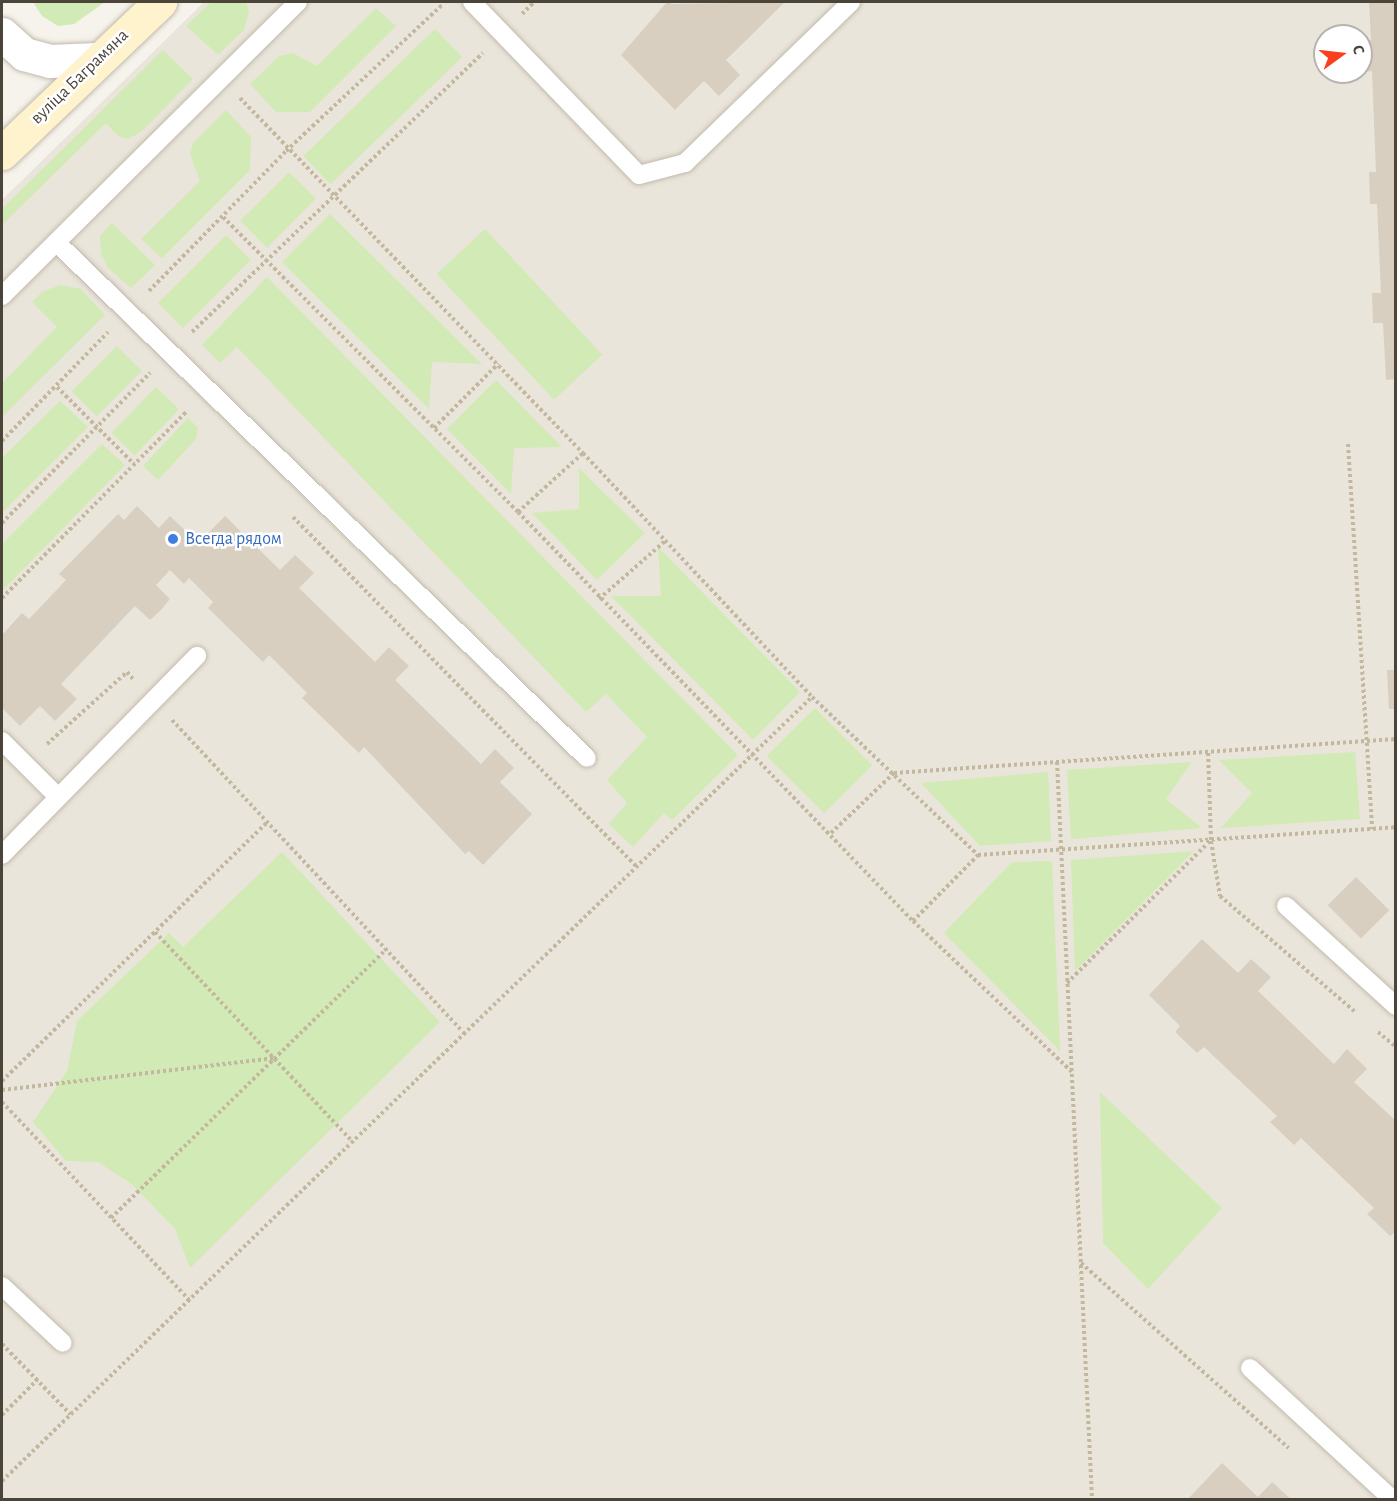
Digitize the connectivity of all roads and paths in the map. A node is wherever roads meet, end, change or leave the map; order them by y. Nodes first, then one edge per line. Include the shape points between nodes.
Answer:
1 (160, 2) edge
2 (298, 2) edge
3 (446, 2) edge
4 (472, 2) edge
5 (534, 2) edge
6 (851, 2) edge
7 (504, 33) junction
8 (2, 34) edge
9 (98, 58) junction
10 (239, 98) dead end
11 (286, 151) junction
12 (2, 153) edge
13 (333, 198) junction
14 (223, 217) junction
15 (56, 242) junction
16 (267, 261) junction
17 (2, 296) edge
18 (129, 312) junction
19 (109, 331) junction
20 (118, 339) dead end
21 (170, 353) junction
22 (142, 364) dead end
23 (498, 364) junction
24 (151, 372) junction
25 (158, 380) dead end
26 (57, 387) junction
27 (180, 403) dead end
28 (188, 410) junction
29 (196, 419) dead end
30 (97, 426) junction
31 (434, 428) junction
32 (2, 441) edge
33 (1348, 444) dead end
34 (583, 453) junction
35 (134, 465) junction
36 (288, 512) dead end
37 (518, 512) junction
38 (2, 523) edge
39 (665, 541) junction
40 (2, 598) edge
41 (599, 599) junction
42 (196, 656) dead end
43 (812, 697) junction
44 (153, 700) junction
45 (1395, 739) edge
46 (1367, 740) junction
47 (2, 741) edge
48 (1208, 750) junction
49 (753, 756) junction
50 (587, 758) dead end
51 (1057, 762) junction
52 (25, 764) junction
53 (894, 773) junction
54 (57, 796) junction
55 (267, 822) junction
56 (1395, 827) edge
57 (1372, 829) junction
58 (831, 833) junction
59 (1211, 840) junction
60 (1061, 849) junction
61 (2, 855) edge
62 (978, 855) junction
63 (638, 868) junction
64 (1286, 906) dead end
65 (913, 921) junction
66 (155, 932) junction
67 (387, 949) junction
68 (1068, 983) junction
69 (1395, 1006) edge
70 (465, 1034) junction
71 (275, 1058) junction
72 (1072, 1072) junction
73 (2, 1081) edge
74 (2, 1090) edge
75 (2, 1102) edge
76 (353, 1142) junction
77 (111, 1218) junction
78 (1081, 1263) junction
79 (2, 1286) edge
80 (189, 1300) junction
81 (63, 1343) dead end
82 (2, 1344) edge
83 (1250, 1368) dead end
84 (37, 1380) junction
85 (70, 1414) junction
86 (2, 1415) edge
87 (1294, 1452) dead end
88 (2, 1481) edge
89 (1092, 1500) edge
90 (1393, 1500) edge

1 - 9 street, вуліца Баграмяна
2 - 15 lane
3 - 11 path
4 - 7 lane
5 - 7 path
6 - 7 lane via 685,163 639,175
7 - 13 path
8 - 9 street via 32,56 50,61
9 - 12 street, вуліца Баграмяна
10 - 11 path
11 - 13 path
11 - 14 path
13 - 16 path
13 - 23 path
14 - 16 path
14 - 18 path
15 - 17 lane
15 - 18 lane
16 - 21 path
16 - 31 path
18 - 19 path
18 - 21 lane
19 - 20 path
19 - 26 path
21 - 24 path
21 - 50 lane
22 - 24 path
23 - 31 path
23 - 34 path
24 - 25 path
24 - 30 path
26 - 30 path
26 - 32 path
27 - 28 path
28 - 29 path
28 - 35 path
30 - 35 path
30 - 38 path
31 - 37 path
33 - 46 path
34 - 37 path
34 - 39 path
35 - 40 path
36 - 63 path
37 - 41 path
39 - 41 path
39 - 43 path
41 - 49 path
42 - 44 lane
43 - 49 path
43 - 53 path
44 - 52 path via 127,672
44 - 54 lane
44 - 55 path
45 - 46 path
46 - 48 path
46 - 57 path
47 - 52 lane
48 - 51 path
48 - 59 path
49 - 58 path
49 - 63 path
51 - 53 path
51 - 60 path
52 - 54 lane
53 - 58 path
53 - 62 path
54 - 61 lane
55 - 66 path
55 - 67 path
56 - 57 path
57 - 59 path
58 - 65 path
59 - 60 path
59 - 68 path
60 - 62 path
60 - 68 path
62 - 65 path
63 - 70 path
64 - 69 lane
65 - 72 path
66 - 71 path
66 - 73 path
67 - 70 path
67 - 71 path
68 - 72 path
70 - 76 path
71 - 74 path
71 - 76 path
71 - 77 path
72 - 78 path
75 - 77 path
76 - 80 path
77 - 80 path
78 - 87 path
78 - 89 path
79 - 81 lane
80 - 85 path
82 - 84 path
83 - 90 lane
84 - 85 path
84 - 86 path
85 - 88 path

